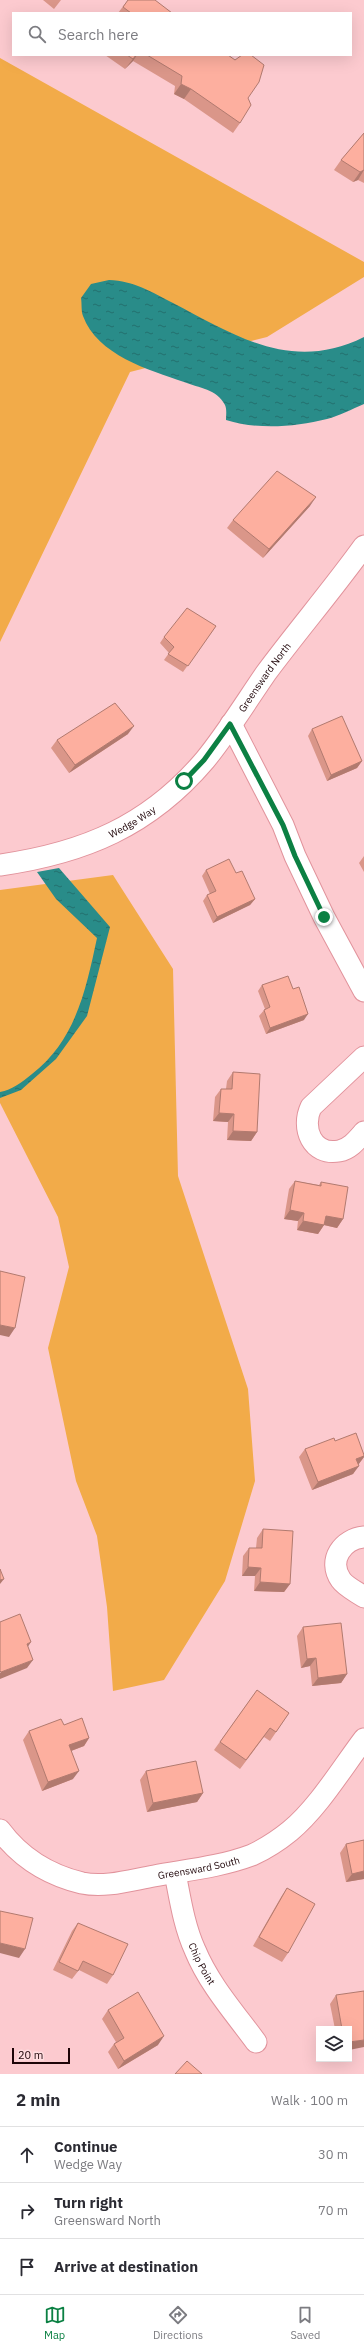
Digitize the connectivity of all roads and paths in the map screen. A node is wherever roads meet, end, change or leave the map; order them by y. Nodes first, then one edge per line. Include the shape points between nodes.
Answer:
1 (364, 546) edge
2 (230, 724) junction
3 (0, 865) edge
4 (364, 991) edge
5 (364, 1057) edge
6 (364, 1132) edge
7 (364, 1537) edge
8 (364, 1597) edge
9 (362, 1746) edge
10 (0, 1830) edge
11 (175, 1872) junction
12 (256, 2042) dead end

1 - 2 street, Greensward North
2 - 3 street, Wedge Way via 204,760 184,781 163,802 136,822 72,849
2 - 4 street via 283,825 324,917
5 - 6 street via 311,1107 306,1117 306,1128 310,1138 328,1151 340,1151 350,1147
7 - 8 street via 348,1541 336,1560 336,1570 341,1580
9 - 11 street, Greensward South via 304,1819 277,1840 253,1854 223,1864
10 - 11 street, Greensward South via 17,1850 36,1865 84,1883 105,1884
11 - 12 street, Chip Point via 188,1934 195,1950 209,1978

